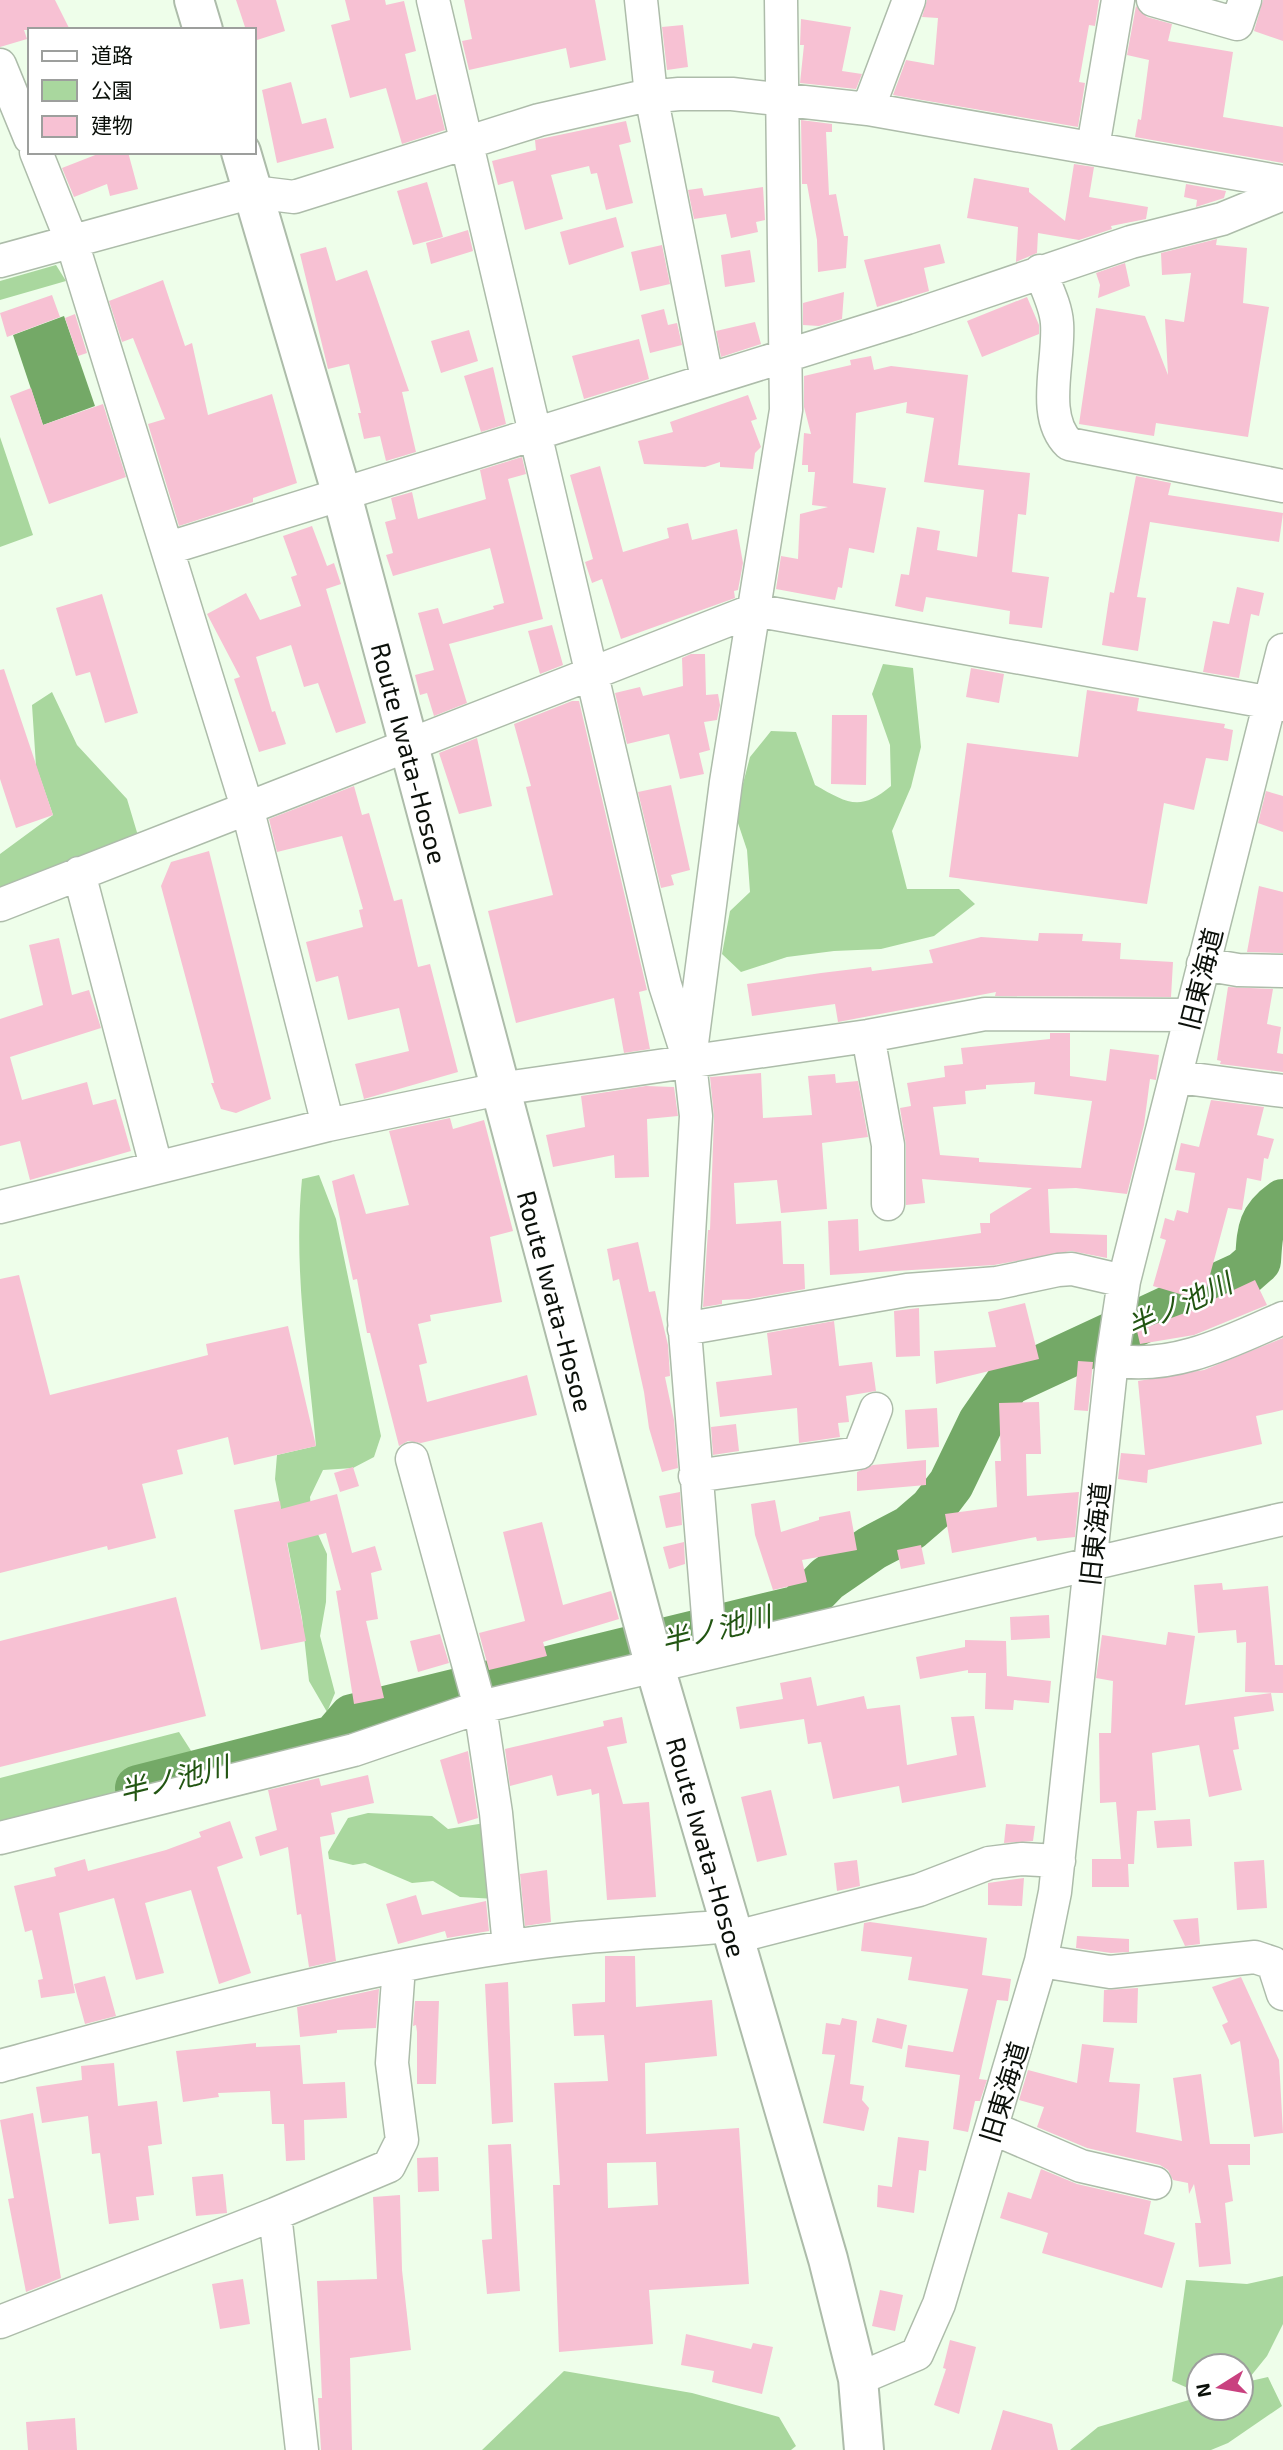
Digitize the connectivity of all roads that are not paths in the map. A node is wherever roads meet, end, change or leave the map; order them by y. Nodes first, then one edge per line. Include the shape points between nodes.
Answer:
1 (194, 0) edge
2 (433, 0) edge
3 (641, 0) edge
4 (781, 0) edge
5 (909, 0) edge
6 (1118, 0) edge
7 (1153, 0) edge
8 (1245, 0) edge
9 (202, 28) edge
10 (0, 65) edge
11 (652, 95) junction
12 (783, 100) junction
13 (868, 109) junction
14 (28, 133) edge
15 (466, 143) junction
16 (1093, 147) junction
17 (37, 154) edge
18 (242, 154) edge
19 (1283, 182) edge
20 (253, 192) junction
21 (1283, 194) edge
22 (72, 242) junction
23 (0, 261) edge
24 (1040, 271) junction
25 (787, 354) junction
26 (707, 379) junction
27 (537, 432) junction
28 (1283, 486) edge
29 (342, 495) junction
30 (169, 548) junction
31 (754, 610) junction
32 (1283, 650) edge
33 (593, 674) junction
34 (1276, 704) edge
35 (409, 745) junction
36 (247, 807) junction
37 (79, 873) junction
38 (0, 905) edge
39 (1203, 964) junction
40 (1283, 971) edge
41 (1191, 1015) junction
42 (868, 1036) junction
43 (690, 1063) junction
44 (1178, 1077) junction
45 (499, 1089) junction
46 (1283, 1091) edge
47 (328, 1125) junction
48 (156, 1166) junction
49 (888, 1204) dead end
50 (0, 1208) edge
51 (1124, 1281) junction
52 (1283, 1318) edge
53 (684, 1329) junction
54 (1112, 1360) junction
55 (876, 1409) dead end
56 (412, 1459) dead end
57 (695, 1476) junction
58 (1283, 1519) edge
59 (1091, 1564) junction
60 (711, 1653) junction
61 (655, 1667) junction
62 (480, 1707) junction
63 (0, 1838) edge
64 (1059, 1861) junction
65 (731, 1932) junction
66 (509, 1946) junction
67 (1041, 1961) junction
68 (399, 1966) junction
69 (1283, 1994) edge
70 (0, 2066) edge
71 (992, 2128) junction
72 (1155, 2183) dead end
73 (275, 2214) junction
74 (0, 2322) edge
75 (858, 2379) junction
76 (302, 2450) edge
77 (864, 2450) edge

1 - 9 main road
2 - 15 street
3 - 11 street
4 - 12 street
5 - 13 street
6 - 16 street
7 - 8 street via 1237,24
10 - 14 street
11 - 12 street via 732,94
11 - 15 street via 538,120
11 - 26 street
12 - 13 street
12 - 25 street
13 - 16 street
15 - 20 street via 294,197
15 - 27 street
16 - 19 street
17 - 22 street
18 - 20 main road, Route Iwata-Hosoe
20 - 22 street
20 - 29 main road, Route Iwata-Hosoe
21 - 24 street via 1222,219
22 - 23 street
22 - 30 street
24 - 25 street
24 - 28 street via 1057,320 1054,416 1058,434 1069,444
25 - 26 street
25 - 31 street via 786,410
26 - 27 street
27 - 29 street
27 - 33 street
29 - 30 street
29 - 35 main road, Route Iwata-Hosoe
30 - 36 street
31 - 33 street
31 - 34 street
31 - 43 street via 726,782
32 - 34 street, 旧東海道
33 - 35 street
33 - 43 street via 665,985
34 - 39 street, 旧東海道
35 - 36 street
35 - 45 main road, Route Iwata-Hosoe
36 - 37 street
36 - 47 street
37 - 38 street
37 - 48 street
39 - 40 street
39 - 41 street, 旧東海道
41 - 42 street via 985,1014
41 - 44 street, 旧東海道
42 - 43 street
42 - 49 street via 888,1145
43 - 45 street
43 - 53 street via 696,1116
44 - 46 street
44 - 51 street, 旧東海道
45 - 47 street
45 - 61 main road, Route Iwata-Hosoe
47 - 48 street
48 - 50 street
51 - 53 street via 1058,1270 978,1286 907,1290
51 - 54 street, 旧東海道
52 - 54 street via 1168,1360 1138,1365
53 - 57 street
54 - 59 street, 旧東海道
55 - 57 street via 859,1453
56 - 62 street
57 - 60 street
58 - 59 street
59 - 60 street
59 - 64 street, 旧東海道
60 - 61 street
61 - 62 street
61 - 65 main road, Route Iwata-Hosoe
62 - 63 street via 354,1750
62 - 66 street
64 - 65 street via 1021,1858 989,1863 919,1890
64 - 67 street, 旧東海道
65 - 66 street
65 - 75 main road, Route Iwata-Hosoe via 828,2259
66 - 68 street
67 - 69 street via 1110,1972 1255,1957 1273,1963
67 - 71 street, 旧東海道
68 - 70 street via 226,2005
68 - 73 street via 392,2063 402,2140 389,2166
71 - 72 street via 1081,2166
71 - 75 street, 旧東海道 via 939,2304 917,2354
73 - 74 street
73 - 76 street
75 - 77 main road, Route Iwata-Hosoe

